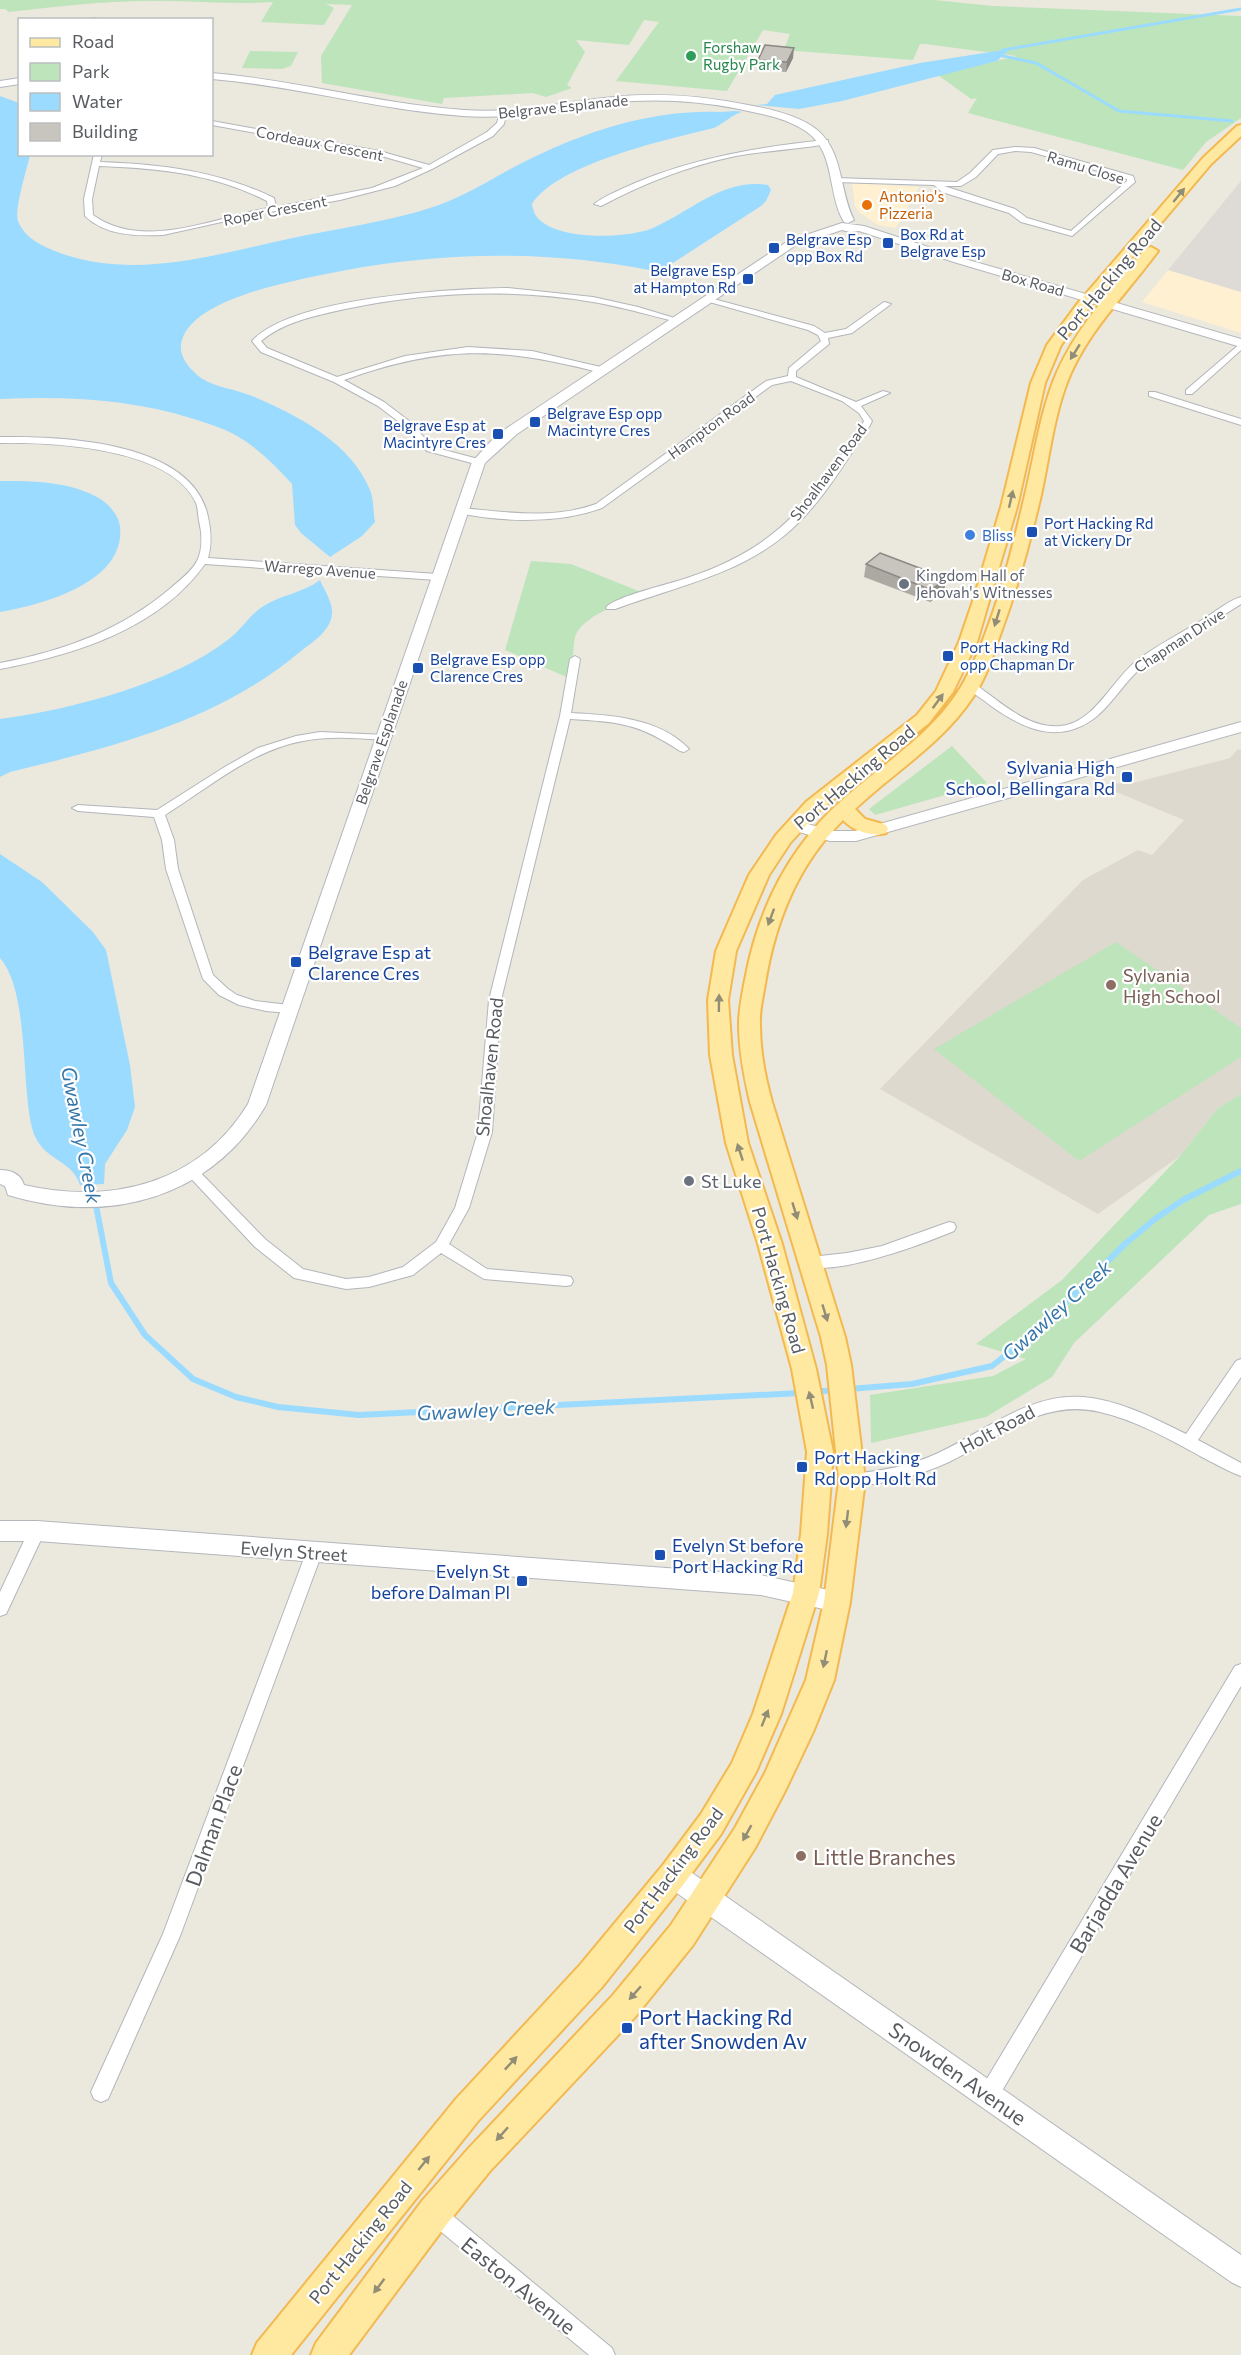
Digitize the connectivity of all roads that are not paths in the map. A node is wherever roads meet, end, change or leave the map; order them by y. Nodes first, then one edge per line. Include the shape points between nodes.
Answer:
1 (213, 76) edge
2 (18, 81) edge
3 (0, 84) edge
4 (502, 114) junction
5 (213, 123) edge
6 (1241, 129) edge
7 (825, 142) junction
8 (1241, 147) edge
9 (98, 156) edge
10 (96, 164) junction
11 (428, 167) junction
12 (835, 180) junction
13 (1209, 180) dead end
14 (937, 184) junction
15 (598, 204) dead end
16 (273, 209) junction
17 (845, 223) junction
18 (1157, 244) dead end
19 (1090, 298) junction
20 (710, 299) junction
21 (887, 304) dead end
22 (1109, 304) junction
23 (677, 320) junction
24 (825, 336) junction
25 (1241, 345) edge
26 (602, 370) junction
27 (792, 378) junction
28 (336, 380) junction
29 (1189, 392) dead end
30 (886, 393) dead end
31 (1152, 394) dead end
32 (857, 405) junction
33 (1241, 422) edge
34 (0, 440) edge
35 (479, 462) junction
36 (461, 511) junction
37 (202, 561) junction
38 (437, 577) junction
39 (1241, 600) edge
40 (611, 607) dead end
41 (575, 659) dead end
42 (0, 666) edge
43 (971, 686) junction
44 (565, 716) junction
45 (1241, 727) edge
46 (382, 737) junction
47 (684, 749) dead end
48 (845, 807) junction
49 (78, 808) dead end
50 (159, 814) junction
51 (795, 825) junction
52 (879, 829) junction
53 (820, 834) junction
54 (290, 1009) junction
55 (191, 1171) junction
56 (5, 1189) edge
57 (950, 1227) dead end
58 (441, 1246) junction
59 (811, 1262) junction
60 (566, 1281) dead end
61 (1241, 1365) edge
62 (1189, 1442) junction
63 (1241, 1470) edge
64 (852, 1480) junction
65 (0, 1531) edge
66 (37, 1531) junction
67 (314, 1553) junction
68 (806, 1593) junction
69 (837, 1602) junction
70 (0, 1610) edge
71 (1241, 1671) edge
72 (673, 1875) junction
73 (708, 1899) junction
74 (102, 2092) dead end
75 (989, 2094) junction
76 (434, 2213) junction
77 (1241, 2272) edge
78 (269, 2355) edge
79 (328, 2355) edge
80 (605, 2355) edge

1 - 4 street, Belgrave Esplanade via 274,82 446,111
2 - 3 street
4 - 7 street, Belgrave Esplanade via 635,98 699,100 783,118
4 - 11 street, Roper Crescent via 498,128 490,135
5 - 11 street, Cordeaux Crescent via 379,153
19 -> 6 main road, Port Hacking Road via 1207,161
7 - 12 street
7 - 15 street via 719,156 633,184
8 - 13 main road
9 - 10 street, Roper Crescent
10 - 16 street via 159,168 233,182 271,200
10 - 16 street, Roper Crescent via 88,199 90,216 120,231 168,232
11 - 16 street, Roper Crescent via 360,194
12 - 14 street, Ramu Close
12 - 17 street
14 - 14 street, Ramu Close via 958,184 996,152 1015,149 1130,178 1131,182 1072,234 1024,220 1012,211
17 - 19 street, Box Road via 850,229 860,228
17 - 20 street, Belgrave Esplanade via 792,243
18 - 22 main road, Port Hacking Road
19 - 22 street, Box Road
51 -> 19 main road, Port Hacking Road via 923,719 944,692 968,642 1006,518 1038,383 1054,345
20 - 23 street, Belgrave Esplanade
20 - 24 street via 811,328
21 - 24 street via 849,331
22 - 25 street, Box Road
22 -> 43 main road, Port Hacking Road via 1072,356 1054,395 1031,502 995,627
23 - 26 street, Belgrave Esplanade
23 - 28 street via 569,295 456,291 381,299 297,318 272,327 256,341 264,350
24 - 27 street via 824,346 792,370
25 - 29 street
26 - 28 street via 524,352 461,348 380,363
26 - 35 street, Belgrave Esplanade via 504,437
27 - 32 street, Shoalhaven Road
27 - 36 street, Hampton Road via 769,383 609,500 589,510 550,516
28 - 35 street via 381,404 430,449
30 - 32 street, Shoalhaven Road
31 - 33 street
32 - 40 street, Shoalhaven Road via 868,420 865,427 784,531 718,570
34 - 37 street via 78,442 113,448 173,474 200,502 206,519
35 - 36 street, Belgrave Esplanade
36 - 38 street, Belgrave Esplanade
37 - 38 street, Warrego Avenue
37 - 42 street via 162,603 129,624 89,643
38 - 46 street, Belgrave Esplanade
39 - 43 street, Chapman Drive via 1141,663 1092,715 1070,728 1047,730 1030,725
41 - 44 street, Shoalhaven Road
43 - 48 main road, Port Hacking Road via 935,733
44 - 47 street via 637,725 660,733
44 - 58 street, Shoalhaven Road via 495,1000 485,1132 462,1208
45 - 52 street
46 - 50 street via 314,736 271,747
46 - 54 street, Belgrave Esplanade
48 - 52 main road via 854,822
48 - 53 main road, Port Hacking Road
49 - 50 street
50 - 54 street via 172,869 214,987 244,1002
51 - 53 street
68 -> 51 main road, Port Hacking Road via 818,1495 818,1430 770,1244 737,1143 722,1055 718,1000 726,951 737,923 767,861
52 - 53 street via 845,837
53 -> 59 main road, Port Hacking Road via 797,865 772,912 758,956 748,1023 753,1075
54 - 55 street, Belgrave Esplanade via 250,1119 229,1144
55 - 56 street, Belgrave Esplanade via 147,1190 79,1201
55 - 58 street, Shoalhaven Road via 260,1243 299,1274 346,1284 369,1282 408,1271
57 - 59 street via 913,1243 844,1260
58 - 60 street via 484,1274
59 -> 64 main road, Port Hacking Road via 839,1365
61 - 62 street
62 - 63 street, Holt Road
62 - 64 street, Holt Road via 1105,1406 1055,1403 1023,1413 945,1457 905,1473 884,1479
64 -> 69 main road, Port Hacking Road
65 - 66 street, Evelyn Street
66 - 67 street, Evelyn Street
66 - 70 street
67 - 68 street, Evelyn Street via 679,1578
67 - 74 street, Dalman Place via 171,1936
68 - 69 street, Evelyn Street
72 -> 68 main road, Port Hacking Road via 711,1824 742,1772 767,1714
69 -> 73 main road, Port Hacking Road via 820,1680 799,1732
71 - 75 street, Barjadda Avenue
72 - 73 street, Snowden Avenue
78 -> 72 main road, Port Hacking Road via 467,2110 591,1976
73 - 75 street, Snowden Avenue
73 -> 76 main road, Port Hacking Road via 624,2006 532,2100
75 - 77 street, Snowden Avenue
76 -> 79 main road, Port Hacking Road
76 - 80 street, Easton Avenue

